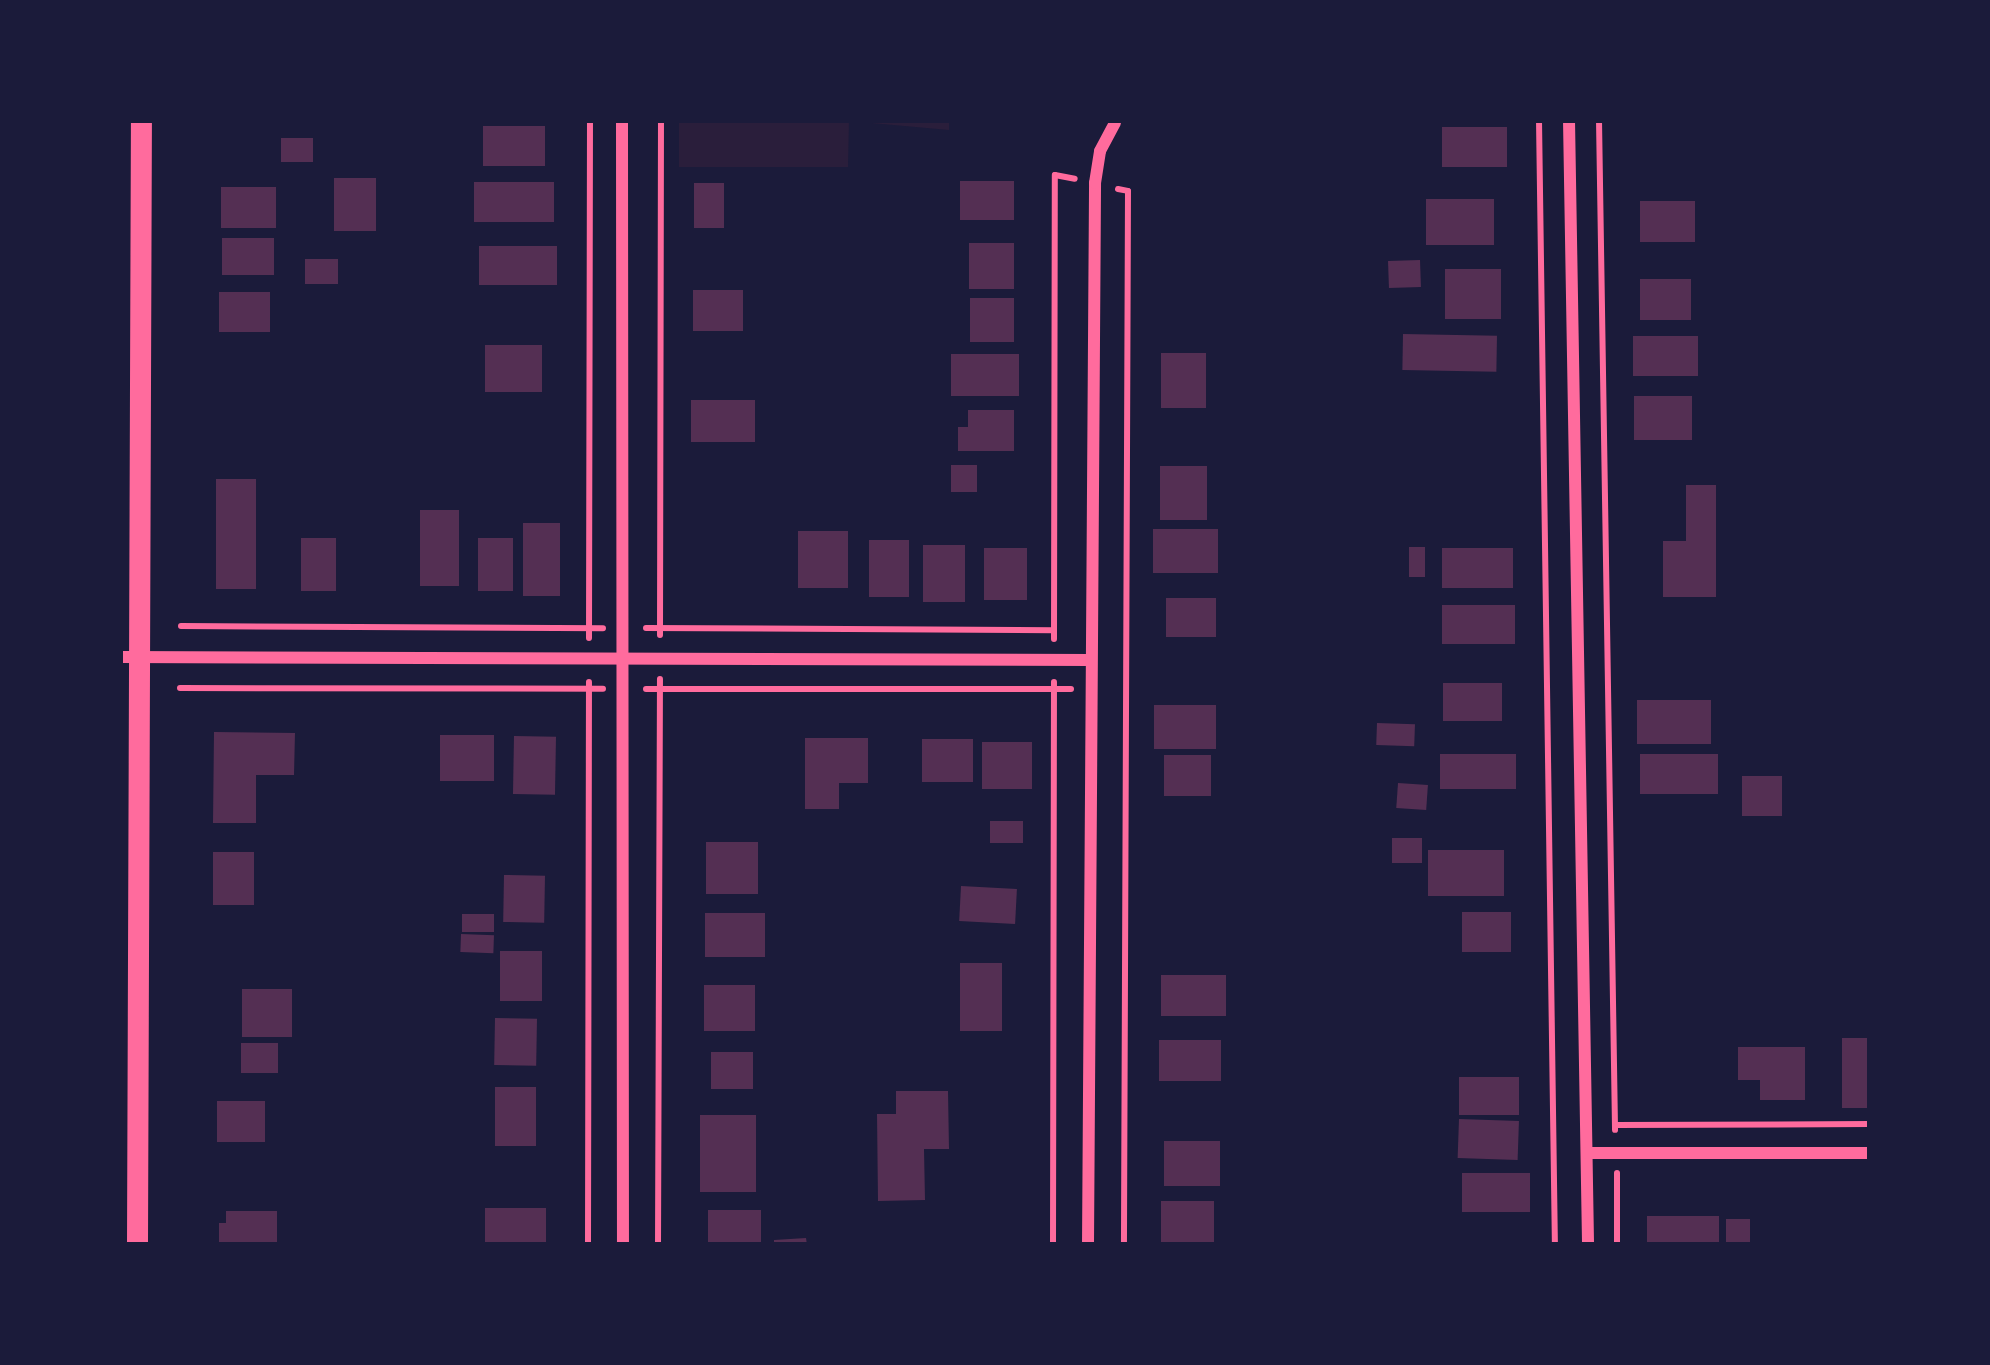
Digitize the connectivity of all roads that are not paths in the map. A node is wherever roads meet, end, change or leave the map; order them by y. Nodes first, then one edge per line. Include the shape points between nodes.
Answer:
1 (141, 120) edge
2 (622, 120) edge
3 (1569, 120) edge
4 (1115, 123) edge
5 (626, 656) junction
6 (128, 657) edge
7 (1090, 660) junction
8 (1587, 1153) junction
9 (1870, 1153) edge
10 (137, 1245) edge
11 (622, 1245) edge
12 (1088, 1245) edge
13 (1588, 1245) edge

1 - 6 street
2 - 5 street
3 - 8 street
4 - 7 street via 1095,183
5 - 6 street
5 - 7 street
5 - 11 street
6 - 10 street
7 - 12 street
8 - 9 street
8 - 13 street

